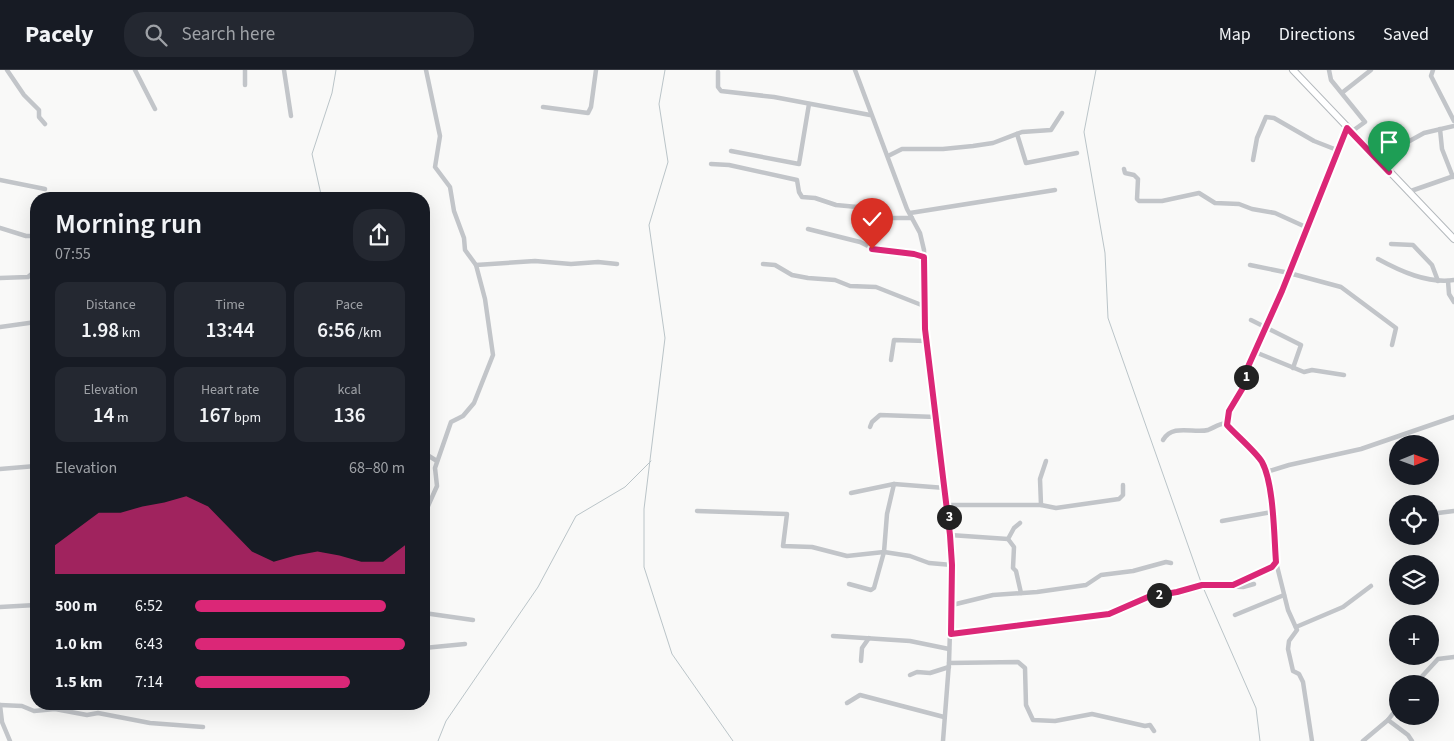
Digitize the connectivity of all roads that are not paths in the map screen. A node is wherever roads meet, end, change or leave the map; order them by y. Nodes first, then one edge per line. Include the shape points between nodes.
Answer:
1 (7, 70) edge
2 (135, 70) edge
3 (245, 70) edge
4 (284, 70) edge
5 (426, 70) edge
6 (596, 70) edge
7 (854, 70) edge
8 (1293, 70) edge
9 (1329, 70) edge
10 (1371, 70) edge
11 (1433, 70) edge
12 (718, 72) dead end
13 (245, 85) dead end
14 (1342, 92) junction
15 (809, 104) junction
16 (543, 107) dead end
17 (155, 109) dead end
18 (1062, 113) dead end
19 (870, 115) junction
20 (291, 116) dead end
21 (1454, 121) edge
22 (45, 124) dead end
23 (1454, 126) edge
24 (1440, 129) junction
25 (1349, 130) junction
26 (1017, 134) junction
27 (1337, 150) junction
28 (731, 152) dead end
29 (1077, 154) dead end
30 (888, 156) junction
31 (1377, 159) junction
32 (1252, 160) dead end
33 (711, 164) dead end
34 (1124, 168) dead end
35 (1453, 176) edge
36 (0, 180) edge
37 (45, 189) dead end
38 (1055, 190) dead end
39 (1408, 192) junction
40 (911, 216) junction
41 (0, 228) edge
42 (1308, 228) junction
43 (808, 229) dead end
44 (30, 236) edge
45 (1454, 240) edge
46 (1392, 244) dead end
47 (924, 257) junction
48 (1378, 260) dead end
49 (476, 264) junction
50 (617, 264) dead end
51 (763, 264) dead end
52 (1250, 265) dead end
53 (1290, 273) junction
54 (30, 275) edge
55 (0, 278) edge
56 (1451, 280) edge
57 (1438, 281) junction
58 (1454, 302) edge
59 (924, 306) junction
60 (1251, 320) dead end
61 (30, 323) edge
62 (0, 327) edge
63 (1265, 327) junction
64 (926, 341) junction
65 (1392, 345) dead end
66 (1255, 352) junction
67 (891, 360) dead end
68 (1293, 368) junction
69 (1344, 375) dead end
70 (936, 417) junction
71 (1454, 417) edge
72 (1226, 423) junction
73 (870, 427) dead end
74 (1163, 440) dead end
75 (430, 457) edge
76 (437, 461) junction
77 (1046, 461) dead end
78 (30, 466) edge
79 (0, 468) edge
80 (1266, 472) junction
81 (894, 484) junction
82 (1123, 485) dead end
83 (946, 488) junction
84 (851, 493) dead end
85 (430, 502) edge
86 (948, 505) junction
87 (1041, 505) junction
88 (697, 511) dead end
89 (1454, 511) edge
90 (1272, 512) junction
91 (1439, 513) edge
92 (1222, 521) dead end
93 (1020, 523) dead end
94 (950, 535) junction
95 (1008, 539) junction
96 (884, 552) junction
97 (1276, 562) junction
98 (1171, 563) dead end
99 (952, 565) junction
100 (849, 584) dead end
101 (1254, 584) dead end
102 (1233, 585) junction
103 (1370, 586) dead end
104 (1020, 593) junction
105 (1284, 595) junction
106 (952, 605) junction
107 (30, 606) edge
108 (0, 608) edge
109 (430, 614) edge
110 (1235, 615) dead end
111 (473, 620) dead end
112 (1296, 627) junction
113 (951, 634) junction
114 (833, 636) dead end
115 (869, 638) junction
116 (465, 644) dead end
117 (430, 647) edge
118 (950, 649) junction
119 (1454, 657) edge
120 (861, 661) dead end
121 (949, 665) junction
122 (910, 675) dead end
123 (1422, 675) edge
124 (847, 703) dead end
125 (0, 705) edge
126 (30, 709) edge
127 (32, 710) edge
128 (44, 710) edge
129 (60, 710) edge
130 (944, 717) junction
131 (1388, 720) joint
132 (1, 724) edge
133 (203, 727) dead end
134 (1154, 731) dead end
135 (9, 739) edge
136 (3, 741) edge
137 (943, 741) edge
138 (1312, 741) edge
139 (1363, 741) edge
140 (1412, 741) edge

1 - 22 street
2 - 17 street
3 - 13 street
4 - 20 street
5 - 49 street via 440,136 434,167 450,187 465,250
6 - 16 street via 588,113
7 - 19 street
8 - 25 main road
9 - 14 street via 1331,80
10 - 14 street
11 - 21 street via 1431,76
12 - 15 street via 721,92
14 - 25 street via 1365,122
15 - 19 street
15 - 28 street via 799,164
18 - 26 street via 1051,130
19 - 30 street
23 - 24 street
24 - 31 street via 1424,133
24 - 35 street via 1442,149
25 - 27 street
25 - 31 main road
26 - 29 street via 1026,164
26 - 30 street via 992,143 943,149 902,149
27 - 32 street via 1266,117
27 - 42 street
30 - 40 street
31 - 39 main road
33 - 40 street via 797,180 802,197 868,208 891,218
34 - 42 street via 1126,173 1139,180 1139,201 1198,193 1215,203 1239,204 1272,212
35 - 39 street
36 - 37 street
38 - 40 street
39 - 45 main road
40 - 47 street via 920,233
41 - 44 street
42 - 53 street
43 - 47 street via 860,242 876,250
46 - 57 street via 1413,245 1432,265
47 - 59 street
48 - 57 street via 1400,271
49 - 50 street via 535,261
49 - 76 street via 486,299 493,355 478,396 463,416 451,422
51 - 59 street via 775,264 792,275 874,287
52 - 53 street
53 - 63 street
53 - 65 street via 1341,288 1357,297 1396,328
54 - 55 street
56 - 57 street
56 - 58 street via 1449,294
59 - 64 street
60 - 63 street
61 - 62 street
63 - 66 street
63 - 68 street via 1301,345
64 - 67 street via 894,340
64 - 70 street
66 - 68 street
66 - 72 street via 1244,386 1229,411
68 - 69 street
70 - 73 street via 880,415
70 - 83 street
71 - 80 street via 1361,449 1288,464
72 - 74 street via 1206,430 1180,430
72 - 80 street via 1261,460
75 - 76 street
76 - 85 street via 437,486
77 - 87 street via 1040,480
78 - 79 street
80 - 90 street
81 - 83 street
81 - 84 street
81 - 96 street via 887,514
82 - 87 street via 1123,495 1119,499 1056,508
83 - 86 street
86 - 87 street
86 - 94 street
88 - 96 street via 787,514 783,546 812,547 847,556
89 - 91 street
90 - 92 street
90 - 97 street
93 - 95 street
94 - 95 street
94 - 99 street
95 - 104 street via 1014,547 1013,568
96 - 99 street
96 - 100 street via 874,588
97 - 102 street via 1272,567
97 - 105 street
98 - 104 street via 1101,575 1086,584
99 - 106 street
101 - 102 street
102 - 113 street via 1202,585 1148,597 1109,614
103 - 112 street via 1343,607
104 - 106 street via 993,595
105 - 110 street
105 - 112 street
106 - 113 street
107 - 108 street
109 - 111 street
112 - 138 street via 1288,649 1294,671 1299,674 1305,689
113 - 118 street
114 - 115 street
115 - 118 street via 910,641
115 - 120 street via 862,648
116 - 117 street
118 - 121 street
119 - 123 street via 1438,660
121 - 122 street via 930,673
121 - 130 street
121 - 134 street via 1018,662 1025,668 1026,705 1033,720 1055,721 1092,714 1150,725
124 - 130 street via 860,695
125 - 126 street
125 - 132 street
127 - 128 street
129 - 133 street
130 - 137 street
131 - 139 street
131 - 140 street
132 - 135 street
135 - 136 street

